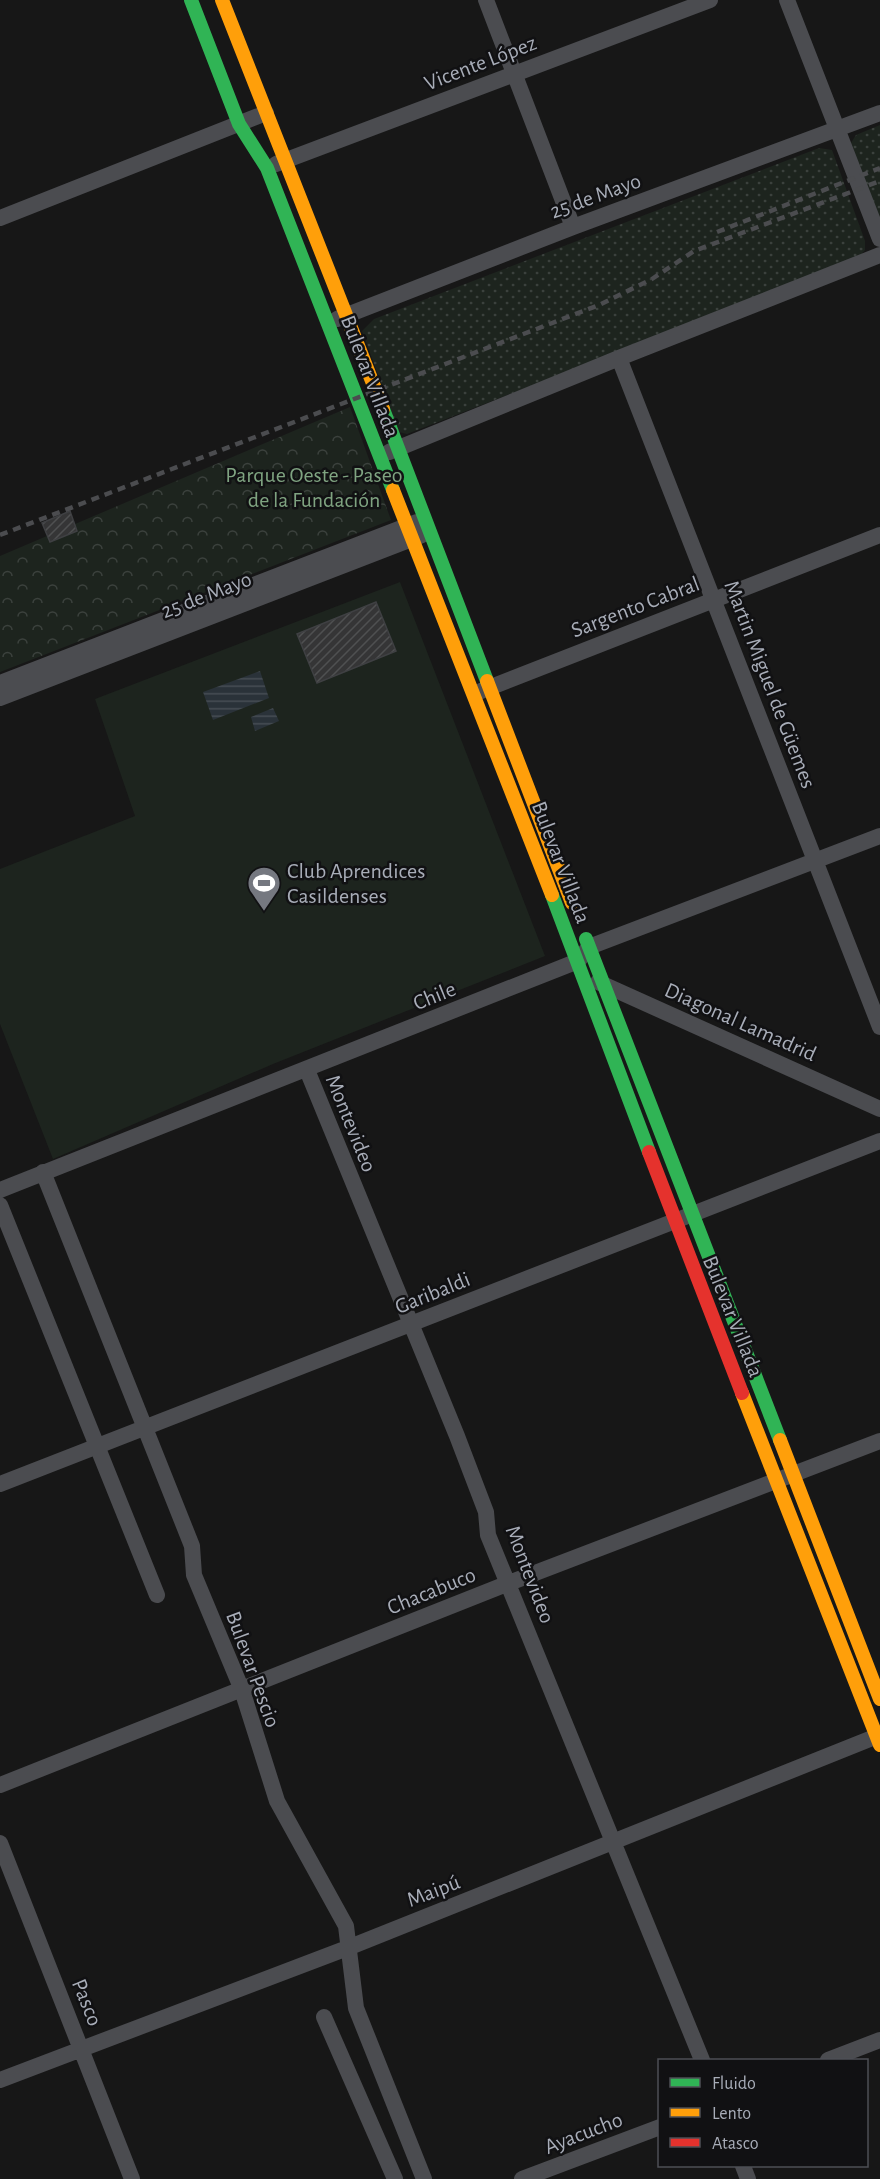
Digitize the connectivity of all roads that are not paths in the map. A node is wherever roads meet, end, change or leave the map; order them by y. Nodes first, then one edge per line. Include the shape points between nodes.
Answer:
1 (191, 0) edge
2 (222, 0) edge
3 (486, 0) edge
4 (710, 0) edge
5 (787, 0) edge
6 (513, 73) junction
7 (266, 113) junction
8 (880, 113) edge
9 (239, 124) junction
10 (837, 129) junction
11 (285, 160) junction
12 (267, 168) junction
13 (0, 218) edge
14 (573, 227) junction
15 (880, 238) edge
16 (880, 255) edge
17 (347, 314) junction
18 (328, 323) junction
19 (619, 358) junction
20 (396, 449) junction
21 (380, 457) junction
22 (418, 529) junction
23 (880, 536) edge
24 (715, 599) junction
25 (0, 683) edge
26 (481, 691) junction
27 (0, 698) edge
28 (880, 836) edge
29 (816, 861) junction
30 (589, 947) junction
31 (581, 969) junction
32 (603, 984) junction
33 (880, 1027) edge
34 (307, 1070) junction
35 (880, 1108) edge
36 (880, 1141) edge
37 (43, 1172) junction
38 (0, 1190) edge
39 (0, 1205) edge
40 (692, 1214) junction
41 (674, 1221) junction
42 (410, 1325) junction
43 (144, 1429) junction
44 (880, 1441) edge
45 (97, 1446) junction
46 (793, 1473) junction
47 (777, 1481) junction
48 (0, 1484) edge
49 (509, 1583) junction
50 (157, 1594) dead end
51 (242, 1690) junction
52 (880, 1699) edge
53 (879, 1739) edge
54 (0, 1785) edge
55 (0, 1843) edge
56 (615, 1843) junction
57 (350, 1947) junction
58 (324, 2017) dead end
59 (880, 2040) edge
60 (82, 2048) junction
61 (701, 2059) edge
62 (833, 2059) edge
63 (0, 2080) edge
64 (658, 2128) edge
65 (132, 2179) edge
66 (395, 2179) edge
67 (424, 2179) edge
68 (522, 2179) edge

1 - 9 main road, Bulevar Villada
2 - 7 main road, Bulevar Villada
3 - 6 street
4 - 6 street, Vicente López
5 - 10 street
6 - 11 street, Vicente López
6 - 14 street
7 - 9 street
7 - 11 main road, Bulevar Villada
8 - 10 street, 25 de Mayo
9 - 12 main road, Bulevar Villada
9 - 13 street
10 - 14 street, 25 de Mayo
10 - 15 street
11 - 12 street, Vicente López
11 - 17 main road, Bulevar Villada
12 - 18 main road, Bulevar Villada
14 - 17 street, 25 de Mayo
16 - 19 street
17 - 18 street, 25 de Mayo
17 - 20 main road, Bulevar Villada
18 - 21 main road, Bulevar Villada
19 - 20 street
19 - 24 street, Martin Miguel de Güemes
20 - 21 street
20 - 22 main road, Bulevar Villada
21 - 22 main road, Bulevar Villada
22 - 25 street, 25 de Mayo
22 - 26 main road, Bulevar Villada
22 - 27 street, 25 de Mayo
23 - 24 street, Sargento Cabral
24 - 26 street, Sargento Cabral
24 - 29 street, Martin Miguel de Güemes
26 - 30 main road, Bulevar Villada
26 - 31 main road, Bulevar Villada
28 - 29 street
29 - 30 street
29 - 33 street, Martin Miguel de Güemes
30 - 31 street, Chile
30 - 32 main road, Bulevar Villada
31 - 32 street, Diagonal Lamadrid
31 - 34 street, Chile
31 - 41 main road, Bulevar Villada
32 - 35 street, Diagonal Lamadrid
32 - 40 main road, Bulevar Villada
34 - 37 street, Chile
34 - 42 street, Montevideo
36 - 40 street, Garibaldi
37 - 38 street, Chile
37 - 43 street, Bulevar Pescio
39 - 45 street
40 - 41 street, Garibaldi
40 - 46 main road, Bulevar Villada
41 - 42 street, Garibaldi
41 - 47 main road, Bulevar Villada
42 - 43 street, Garibaldi
42 - 49 street, Montevideo via 486,1512 488,1535
43 - 45 street, Garibaldi
43 - 51 street, Bulevar Pescio via 192,1546 194,1575
44 - 46 street, Chacabuco
45 - 48 street, Garibaldi
45 - 50 street
46 - 47 street, Chacabuco
46 - 52 main road, Bulevar Villada
47 - 49 street, Chacabuco
47 - 53 main road, Bulevar Villada
49 - 51 street, Chacabuco
49 - 56 street, Montevideo
51 - 54 street, Chacabuco
51 - 57 street, Bulevar Pescio via 277,1801 346,1926
53 - 56 street, Maipú
55 - 60 street, Pasco
56 - 57 street, Maipú
56 - 61 street, Montevideo
57 - 60 street, Maipú
57 - 67 street, Bulevar Pescio via 356,2008
58 - 66 street
59 - 62 street
60 - 63 street, Maipú
60 - 65 street, Pasco
64 - 68 street, Ayacucho

